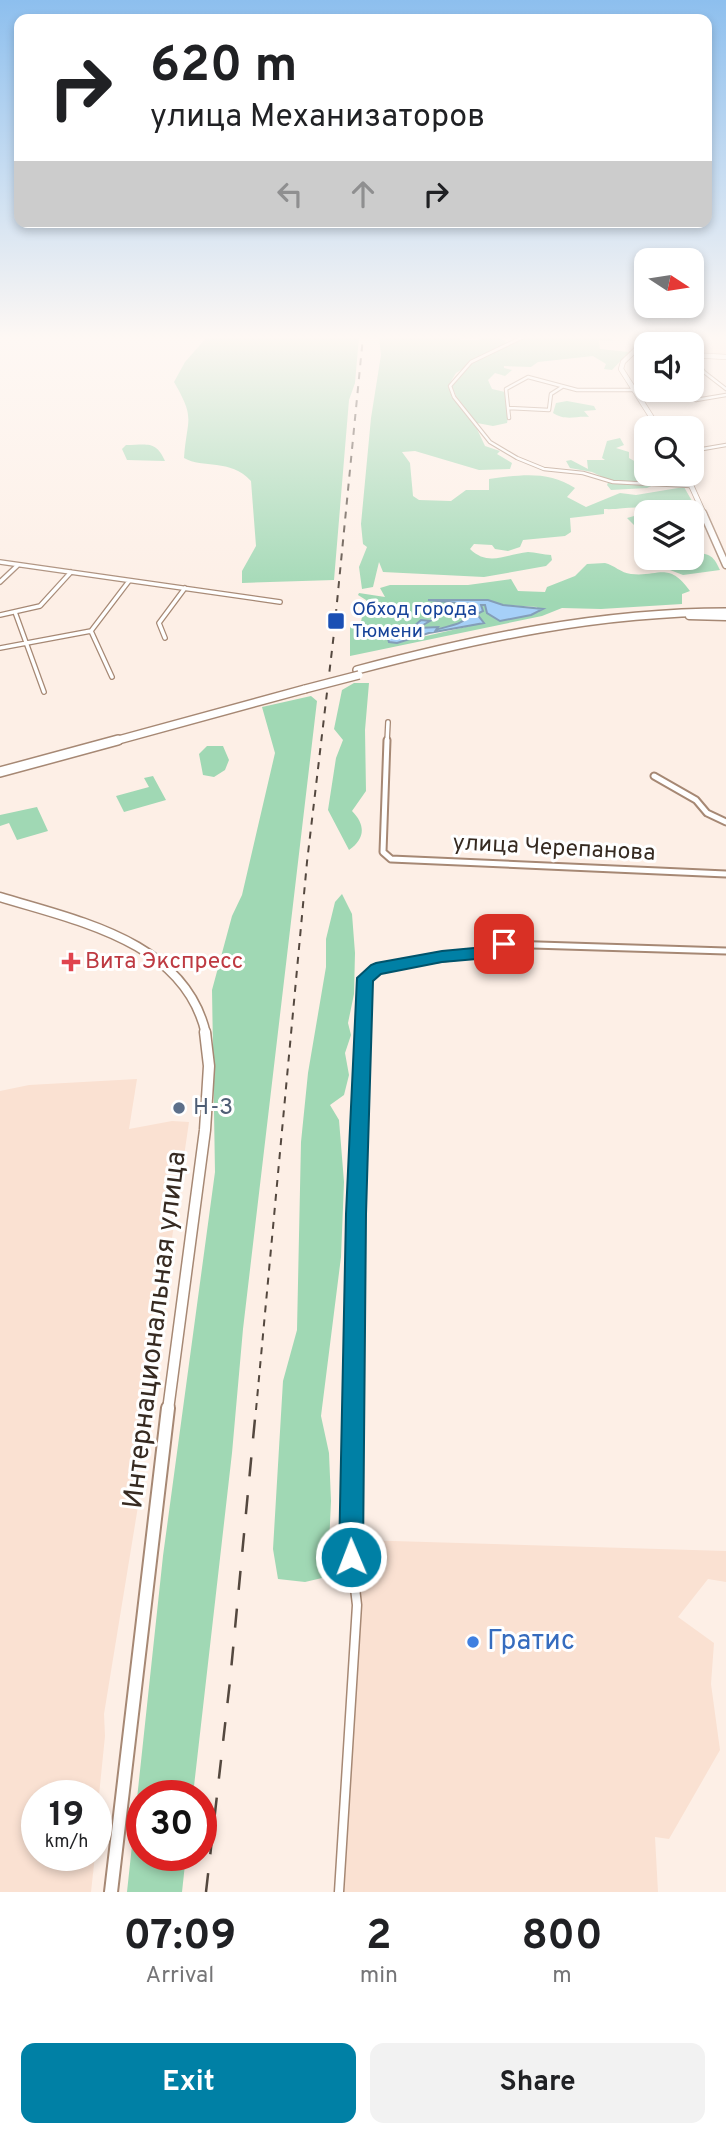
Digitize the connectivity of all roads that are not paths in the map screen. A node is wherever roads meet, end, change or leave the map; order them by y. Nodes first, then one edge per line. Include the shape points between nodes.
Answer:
1 (476, 425) edge
2 (726, 445) edge
3 (704, 449) edge
4 (634, 483) edge
5 (691, 486) edge
6 (0, 562) edge
7 (18, 565) junction
8 (726, 565) edge
9 (71, 572) junction
10 (130, 580) junction
11 (0, 582) edge
12 (184, 589) junction
13 (280, 602) dead end
14 (15, 612) junction
15 (726, 614) edge
16 (0, 615) edge
17 (91, 631) junction
18 (165, 638) dead end
19 (27, 643) junction
20 (0, 648) edge
21 (358, 672) junction
22 (111, 677) dead end
23 (304, 686) junction
24 (44, 692) dead end
25 (388, 722) dead end
26 (0, 766) edge
27 (0, 772) edge
28 (654, 776) dead end
29 (726, 822) edge
30 (726, 874) edge
31 (0, 897) edge
32 (726, 951) edge
33 (111, 1892) edge
34 (339, 1892) edge

1 - 4 street via 489,442 544,469
2 - 3 street
5 - 8 street
6 - 7 street
7 - 9 street
7 - 11 street
9 - 10 street
9 - 14 street via 40,606
10 - 12 street
10 - 17 street
12 - 13 street
12 - 18 street via 159,623
14 - 16 street
14 - 19 street
15 - 21 highway via 562,627
15 - 21 highway via 670,612 549,625
17 - 19 street
17 - 22 street
19 - 20 street
19 - 24 street
21 - 23 highway, bridge
23 - 26 highway
23 - 27 highway
25 - 30 street, улица Черепанова via 383,852 391,859
28 - 29 street
31 - 33 street, Интернациональная улица via 97,929 150,953 183,985 207,1034 205,1124
32 - 34 street via 504,944 488,953 402,963 365,978 351,1449 350,1546 357,1605

